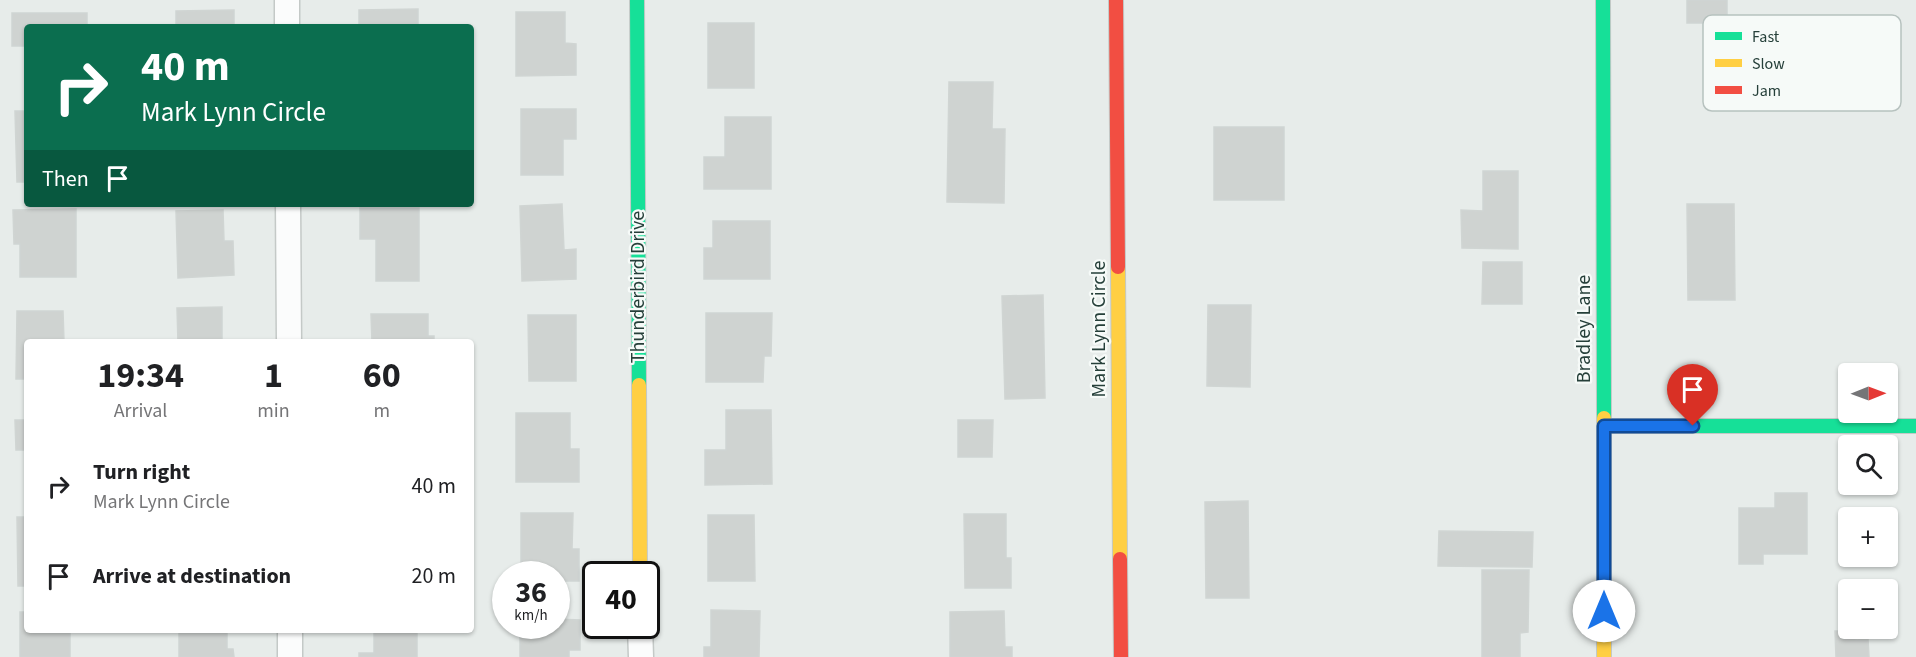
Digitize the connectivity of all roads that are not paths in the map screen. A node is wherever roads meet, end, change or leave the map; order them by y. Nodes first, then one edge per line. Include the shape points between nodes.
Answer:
1 (287, 0) edge
2 (637, 0) edge
3 (1116, 0) edge
4 (1603, 0) edge
5 (287, 24) edge
6 (288, 207) edge
7 (289, 339) edge
8 (1604, 426) junction
9 (1916, 426) edge
10 (640, 561) edge
11 (290, 633) edge
12 (640, 639) edge
13 (290, 657) edge
14 (640, 657) edge
15 (1121, 657) edge
16 (1604, 657) edge

1 - 5 street
2 - 10 street, Thunderbird Drive
3 - 15 street, Mark Lynn Circle
4 - 8 street, Bradley Lane
6 - 7 street
8 - 9 street
8 - 16 street, Bradley Lane
11 - 13 street
12 - 14 street

